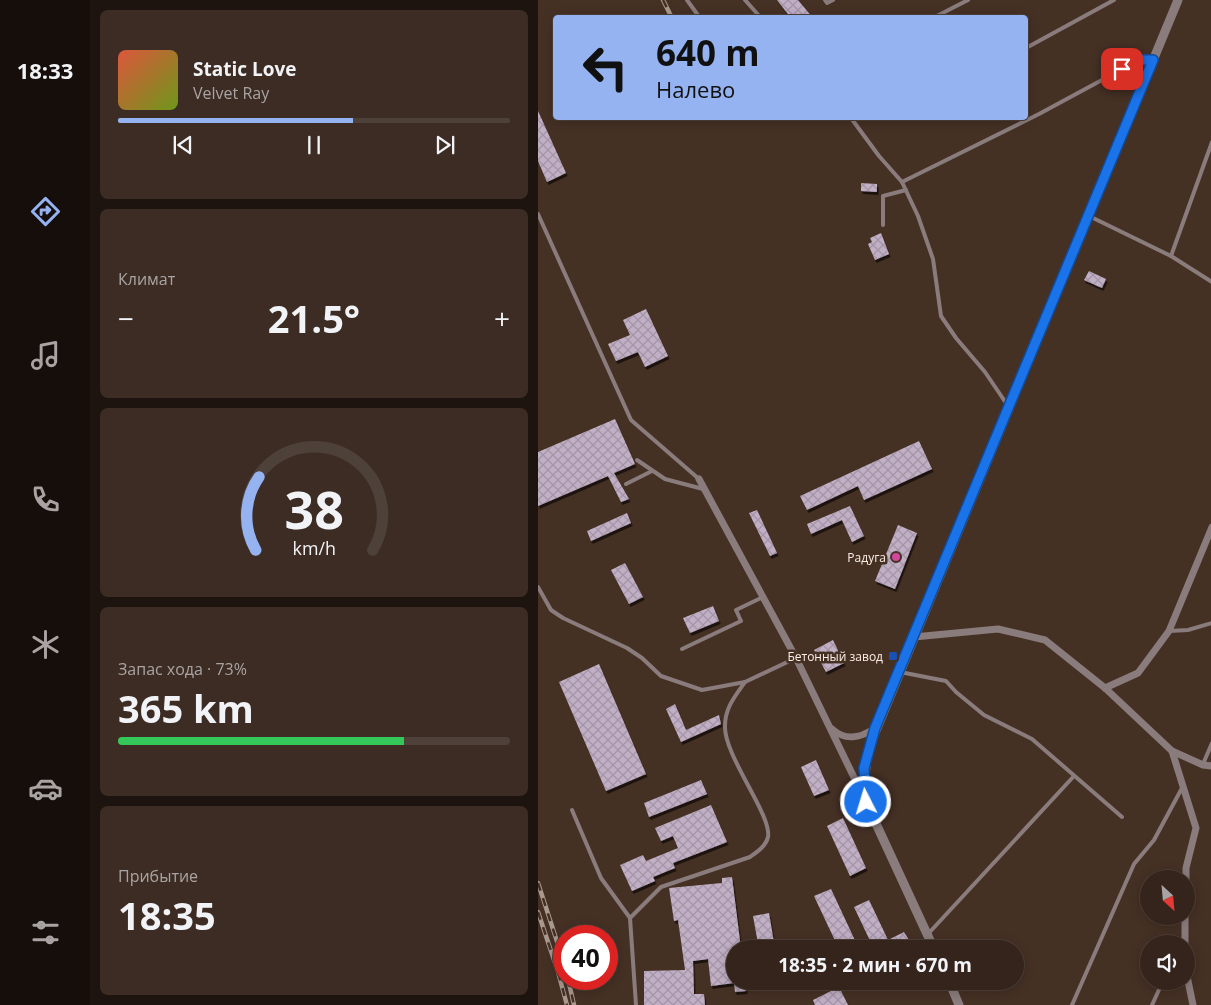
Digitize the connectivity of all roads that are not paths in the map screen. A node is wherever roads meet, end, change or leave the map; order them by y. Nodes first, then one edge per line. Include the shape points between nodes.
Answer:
1 (688, 0) edge
2 (745, 0) edge
3 (825, 0) edge
4 (833, 0) edge
5 (968, 0) edge
6 (1114, 0) edge
7 (1178, 0) edge
8 (698, 15) edge
9 (758, 15) edge
10 (939, 15) edge
11 (1028, 47) edge
12 (1153, 60) junction
13 (1028, 119) edge
14 (852, 120) edge
15 (1027, 120) edge
16 (1212, 142) edge
17 (902, 182) junction
18 (906, 190) junction
19 (538, 214) edge
20 (1089, 216) junction
21 (884, 225) dead end
22 (1171, 256) junction
23 (1212, 282) edge
24 (1010, 408) junction
25 (637, 460) dead end
26 (652, 471) junction
27 (700, 479) joint
28 (626, 484) dead end
29 (705, 490) junction
30 (1212, 527) edge
31 (538, 588) edge
32 (763, 597) junction
33 (1212, 623) edge
34 (1169, 631) junction
35 (914, 637) junction
36 (682, 649) dead end
37 (796, 658) junction
38 (900, 672) junction
39 (745, 682) junction
40 (1105, 688) junction
41 (829, 727) junction
42 (875, 728) junction
43 (1212, 743) edge
44 (1172, 751) junction
45 (1203, 765) junction
46 (1212, 766) edge
47 (1074, 776) junction
48 (1183, 786) junction
49 (866, 802) junction
50 (572, 810) dead end
51 (1122, 817) dead end
52 (1186, 870) edge
53 (630, 918) junction
54 (928, 934) junction
55 (930, 940) edge
56 (952, 990) edge
57 (1159, 990) edge
58 (1190, 990) edge
59 (636, 1005) edge
60 (959, 1005) edge
61 (1072, 1005) edge
62 (1152, 1005) edge
63 (1193, 1005) edge

1 - 8 lane
2 - 9 lane
3 - 4 lane via 827,3
5 - 10 lane
6 - 11 lane
7 - 12 street
12 - 13 lane via 1139,60
12 - 20 street
14 - 17 lane
15 - 17 lane
16 - 22 lane
17 - 18 lane
18 - 21 lane via 883,196
18 - 24 lane via 933,259 941,316
19 - 27 lane via 631,420
20 - 22 lane
20 - 24 street
22 - 23 lane
24 - 35 street
25 - 26 lane
26 - 28 lane
26 - 29 lane via 665,479
27 - 29 street
29 - 32 street
30 - 34 street
31 - 39 lane via 551,610 627,648 661,676 702,690
32 - 36 lane via 736,610 741,622
32 - 37 street
33 - 34 lane
34 - 40 street via 1138,673
35 - 38 street
35 - 40 street via 998,629 1045,640
37 - 39 lane
37 - 41 street
38 - 42 street
38 - 47 lane via 946,680 984,715 1032,739
39 - 53 lane via 728,706 724,728 736,762 765,821 768,836 762,847 750,857 661,887
40 - 44 street
41 - 42 street via 846,736 856,737
41 - 49 street
42 - 49 street via 864,768
43 - 45 lane
44 - 45 street
44 - 48 street
45 - 46 street
47 - 51 lane
47 - 54 lane
48 - 52 street via 1196,828
48 - 61 lane via 1154,840 1134,864
49 - 54 street
50 - 53 lane via 601,878
53 - 59 lane
54 - 55 street
56 - 60 street
57 - 62 lane
58 - 63 street

